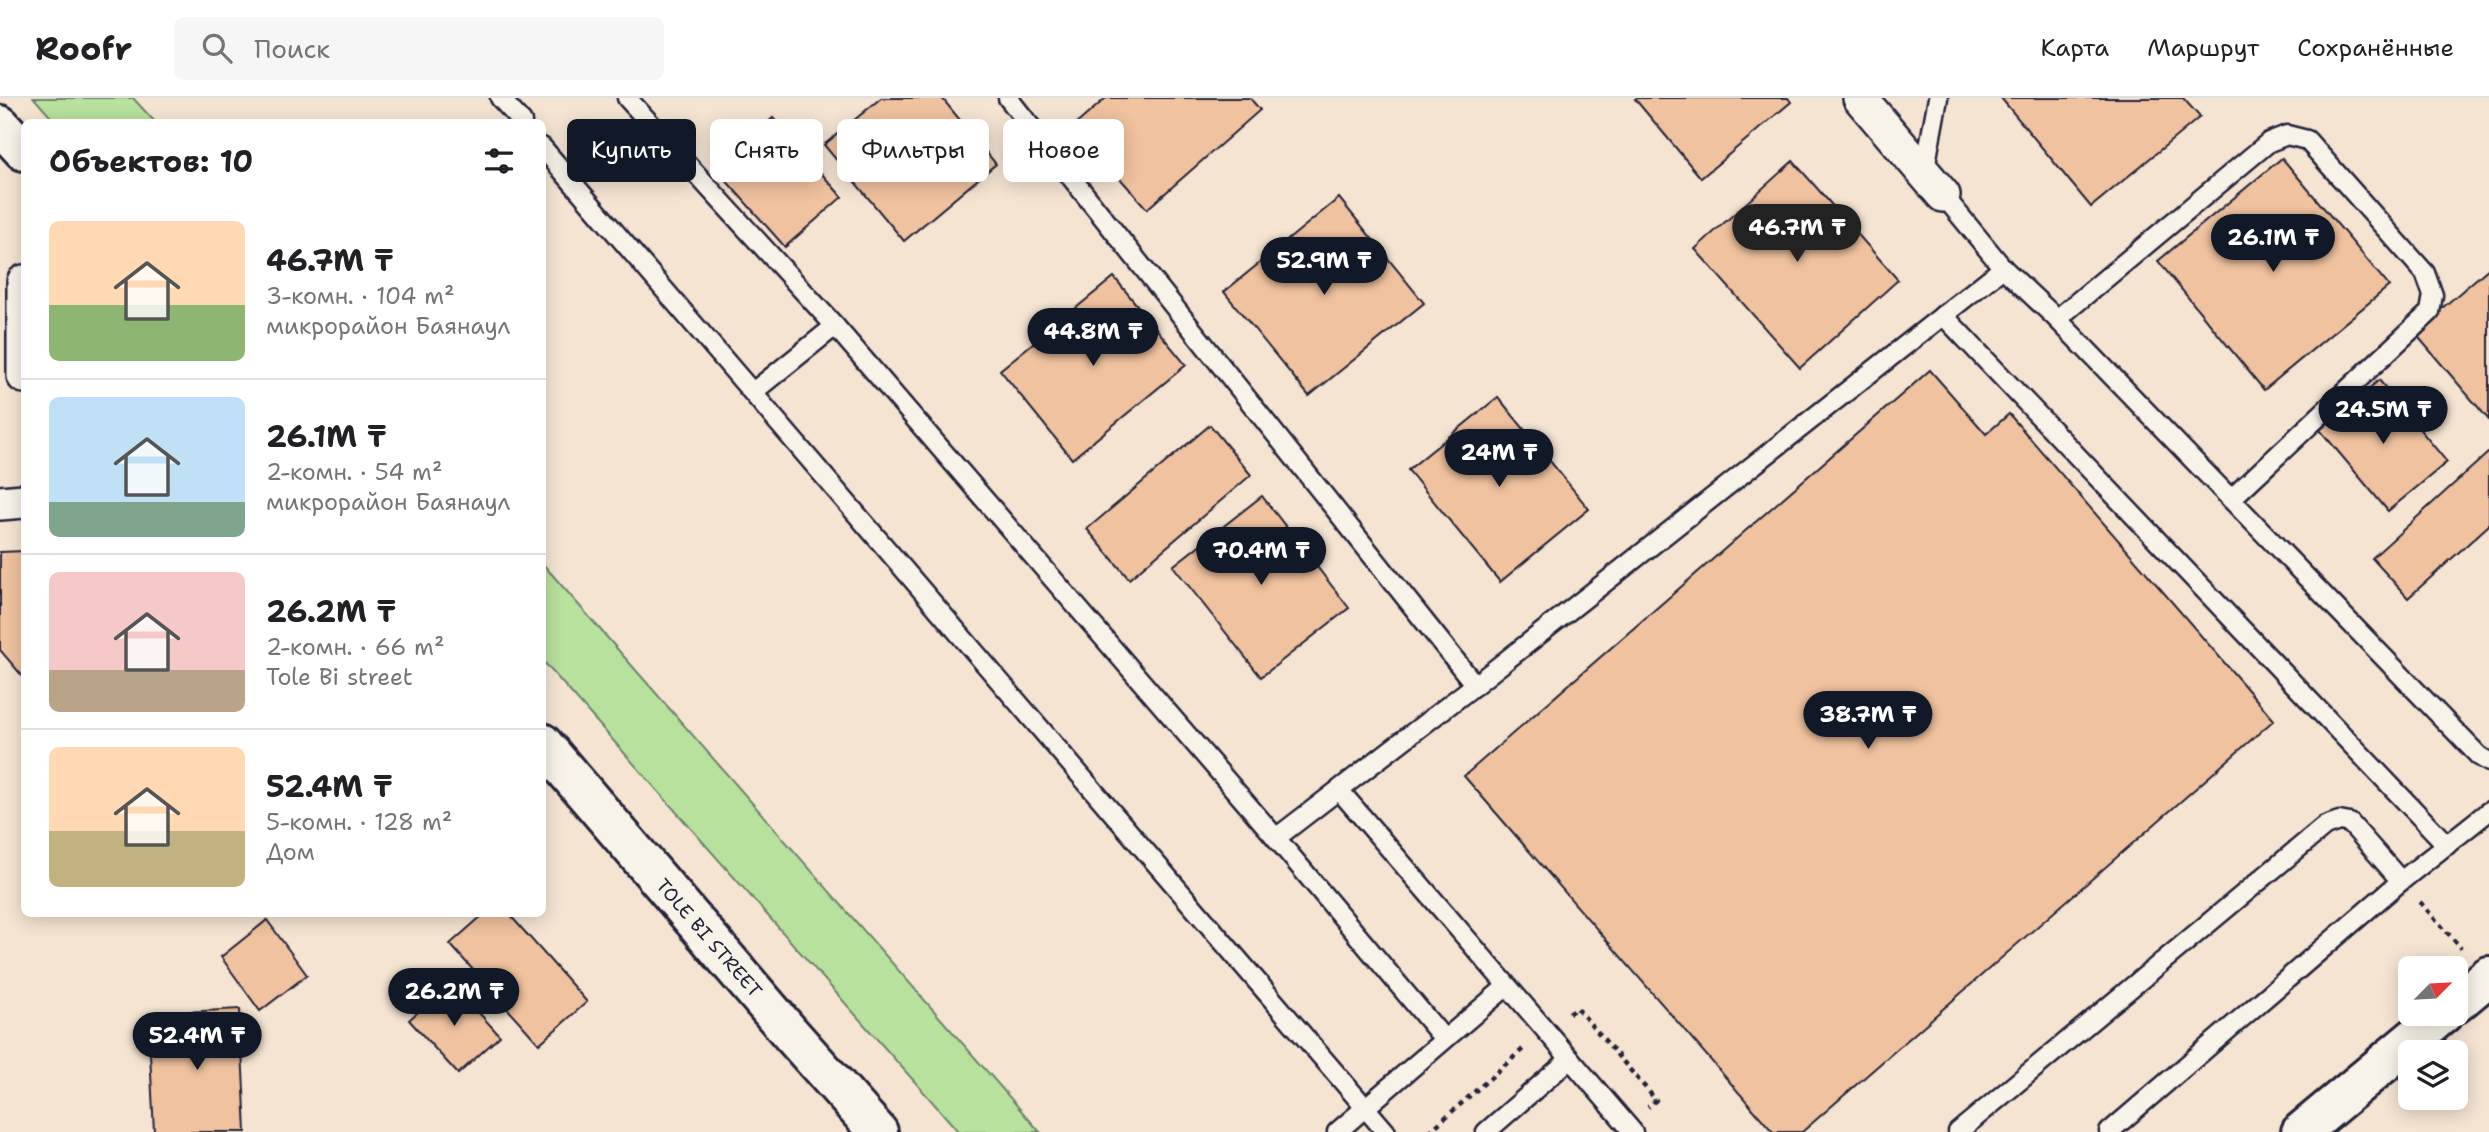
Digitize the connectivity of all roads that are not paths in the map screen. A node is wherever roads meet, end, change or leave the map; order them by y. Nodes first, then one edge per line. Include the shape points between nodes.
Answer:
1 (500, 98) edge
2 (627, 98) edge
3 (1008, 98) edge
4 (1860, 98) edge
5 (1938, 98) edge
6 (519, 119) edge
7 (0, 125) edge
8 (21, 148) edge
9 (546, 152) edge
10 (1933, 185) junction
11 (2003, 268) junction
12 (1943, 315) junction
13 (2057, 319) junction
14 (835, 326) junction
15 (753, 392) junction
16 (2231, 499) junction
17 (21, 501) edge
18 (0, 503) edge
19 (1475, 685) junction
20 (546, 748) edge
21 (2489, 762) edge
22 (1339, 790) junction
23 (2489, 811) edge
24 (1276, 838) junction
25 (2447, 845) junction
26 (2401, 881) junction
27 (2488, 977) edge
28 (1507, 985) junction
29 (2468, 993) edge
30 (2428, 1026) edge
31 (1444, 1040) junction
32 (1570, 1059) junction
33 (1366, 1107) junction
34 (878, 1132) edge
35 (1337, 1132) edge
36 (1386, 1132) edge
37 (1486, 1132) edge
38 (1633, 1132) edge
39 (1958, 1132) edge
40 (2109, 1132) edge
41 (2301, 1132) edge

1 - 6 lane
2 - 14 lane
3 - 19 lane
4 - 10 street
5 - 10 lane
7 - 8 street
9 - 15 lane
10 - 11 lane
11 - 12 lane
11 - 13 lane
12 - 19 lane
12 - 25 lane
13 - 16 lane
13 - 16 lane via 2269,142 2287,135 2307,140 2425,273 2433,295 2430,312
14 - 15 lane
14 - 24 lane
15 - 33 lane
16 - 21 lane
17 - 18 street
19 - 22 lane
20 - 34 street, TOLE BI STREET
22 - 24 lane
22 - 28 lane
23 - 25 lane
24 - 31 lane
25 - 26 lane
26 - 39 lane via 2350,823 2325,826
26 - 40 lane
27 - 29 street
28 - 31 lane
28 - 32 lane
30 - 41 street
31 - 33 lane
32 - 37 lane
32 - 38 lane
33 - 35 lane
33 - 36 lane

